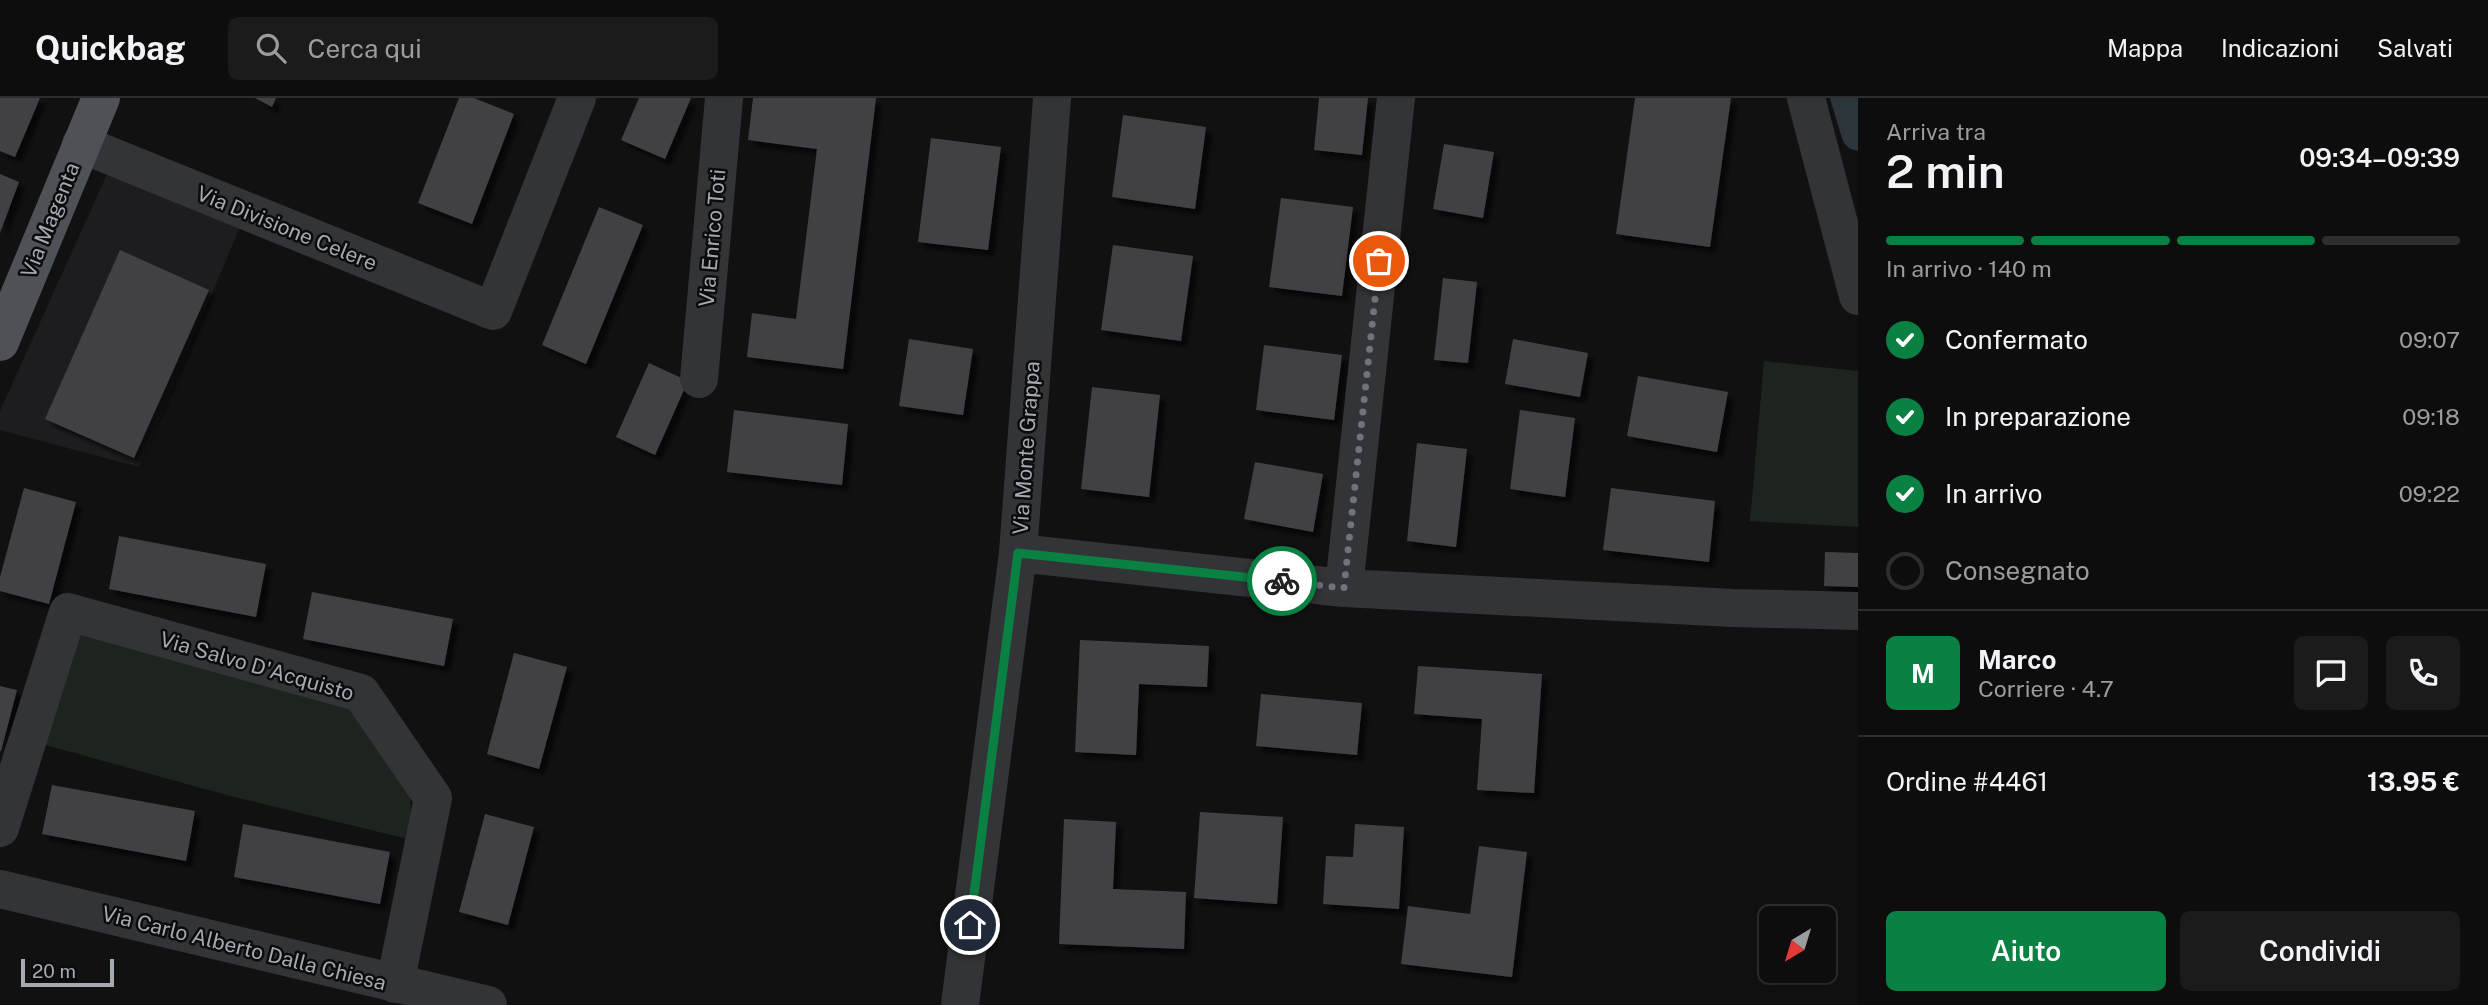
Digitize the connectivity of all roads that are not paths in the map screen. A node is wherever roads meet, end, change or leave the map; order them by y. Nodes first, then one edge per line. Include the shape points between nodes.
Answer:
1 (101, 98) edge
2 (577, 98) edge
3 (724, 98) edge
4 (1052, 98) edge
5 (1396, 98) edge
6 (1806, 98) edge
7 (81, 144) junction
8 (1858, 296) edge
9 (0, 342) edge
10 (699, 379) dead end
11 (1018, 553) junction
12 (1344, 588) junction
13 (1858, 611) edge
14 (0, 828) edge
15 (0, 889) edge
16 (395, 985) junction
17 (488, 1005) edge
18 (960, 1005) edge

1 - 7 main road, Via Magenta
2 - 7 street, Via Divisione Celere via 493,311
3 - 10 street, Via Enrico Toti
4 - 11 street, Via Monte Grappa
5 - 12 street
6 - 8 street
7 - 9 main road, Via Magenta
11 - 12 street
11 - 18 street, Via Monte Grappa
12 - 13 street
14 - 16 street, Via Salvo D'Acquisto via 68,612 361,693 433,798
15 - 16 street, Via Carlo Alberto Dalla Chiesa
16 - 17 street, Via Carlo Alberto Dalla Chiesa

